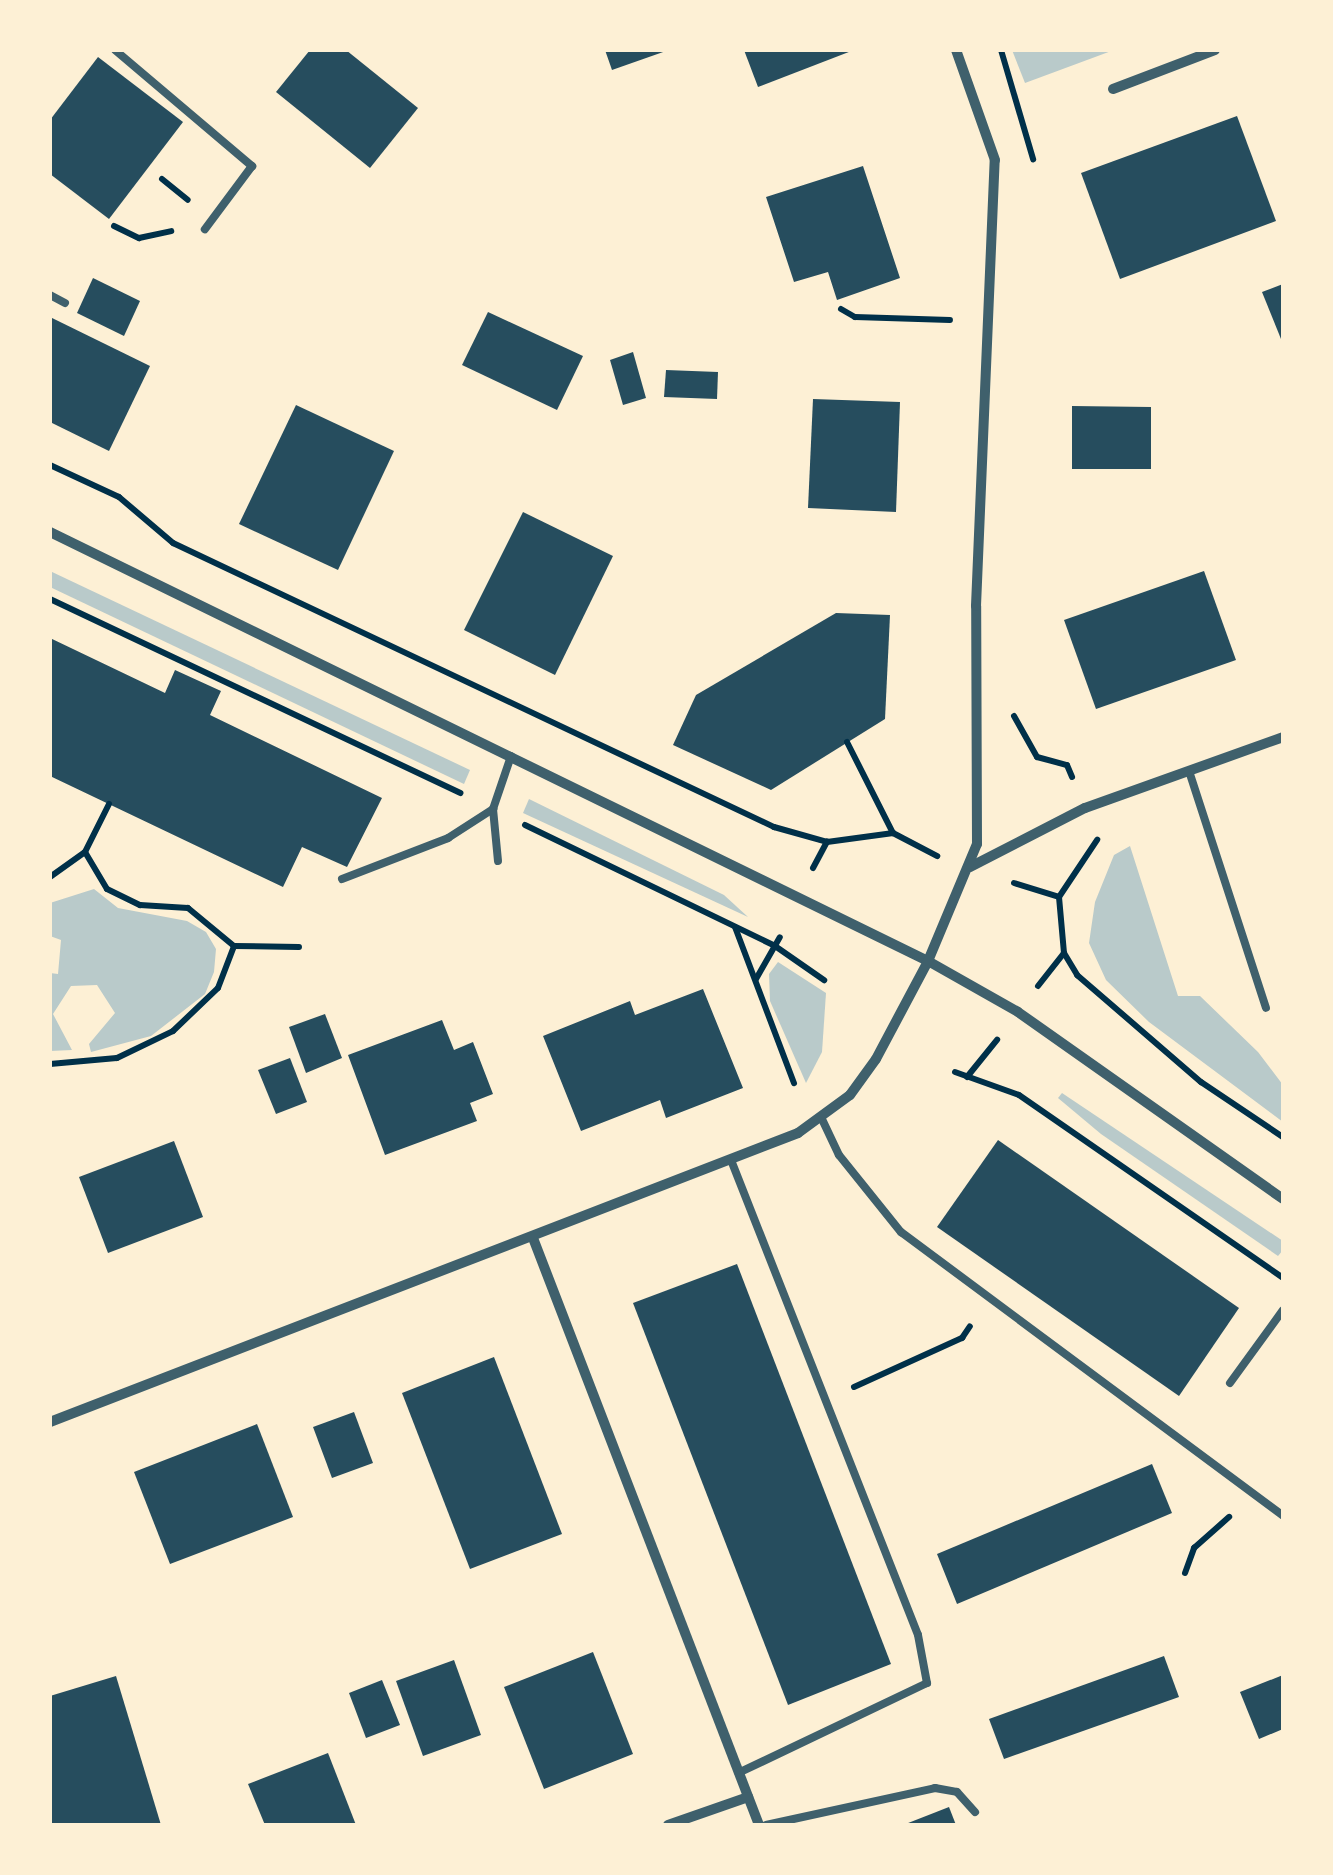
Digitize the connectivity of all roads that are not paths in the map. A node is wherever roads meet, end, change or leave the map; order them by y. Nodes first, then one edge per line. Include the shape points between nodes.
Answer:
1 (115, 50) edge
2 (956, 50) edge
3 (1215, 50) edge
4 (1113, 89) dead end
5 (206, 228) road end
6 (50, 295) edge
7 (65, 303) dead end
8 (50, 532) edge
9 (1283, 736) edge
10 (511, 756) junction
11 (1189, 771) junction
12 (493, 809) junction
13 (498, 861) dead end
14 (969, 867) junction
15 (342, 880) dead end
16 (928, 961) junction
17 (1266, 1008) dead end
18 (821, 1116) junction
19 (732, 1160) junction
20 (1283, 1199) edge
21 (533, 1238) junction
22 (1283, 1310) edge
23 (1230, 1383) dead end
24 (50, 1422) edge
25 (1283, 1516) edge
26 (738, 1773) junction
27 (748, 1797) junction
28 (975, 1812) dead end
29 (668, 1825) edge
30 (762, 1825) edge

1 - 5 lane via 252,166
2 - 14 street via 995,160 976,606 978,844
3 - 4 street
6 - 7 lane
8 - 10 street
9 - 11 street
10 - 12 lane
10 - 16 street
11 - 14 street via 1084,808
11 - 17 lane
12 - 13 lane
12 - 15 lane via 448,838
14 - 16 street
16 - 18 street via 876,1058 850,1095
16 - 20 street via 1018,1012
18 - 19 street
18 - 25 lane via 839,1154 902,1232
19 - 21 street
19 - 26 lane via 918,1635 927,1683
21 - 24 street
21 - 26 street
22 - 23 lane
26 - 27 street
27 - 29 street
27 - 30 street
28 - 30 lane via 957,1792 935,1788

